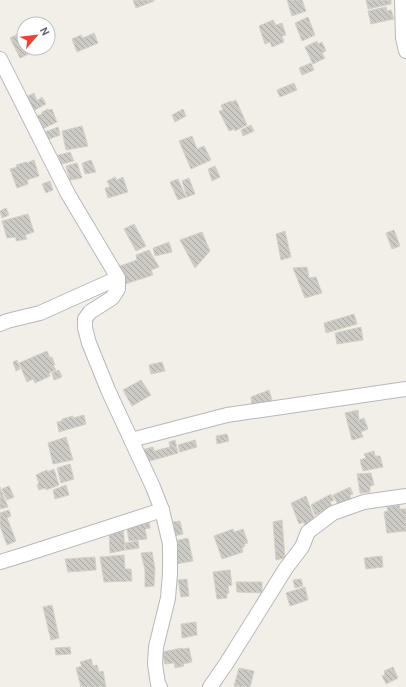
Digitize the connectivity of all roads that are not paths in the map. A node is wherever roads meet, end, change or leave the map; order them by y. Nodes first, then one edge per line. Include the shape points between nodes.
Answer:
1 (402, 0) edge
2 (406, 51) edge
3 (0, 59) edge
4 (4, 77) edge
5 (118, 278) junction
6 (0, 324) edge
7 (406, 390) edge
8 (131, 440) junction
9 (406, 496) edge
10 (162, 510) junction
11 (0, 562) edge
12 (160, 687) edge
13 (210, 687) edge

1 - 2 street
3 - 4 street
4 - 5 street via 68,194
5 - 6 street via 40,313
5 - 8 street via 118,289 112,298 90,312 85,319 85,328 108,390
7 - 8 street via 227,414
8 - 10 street
9 - 13 street via 364,502 333,513 308,532 302,547
10 - 11 street
10 - 12 street via 170,544 170,574 168,598 156,647 155,664

